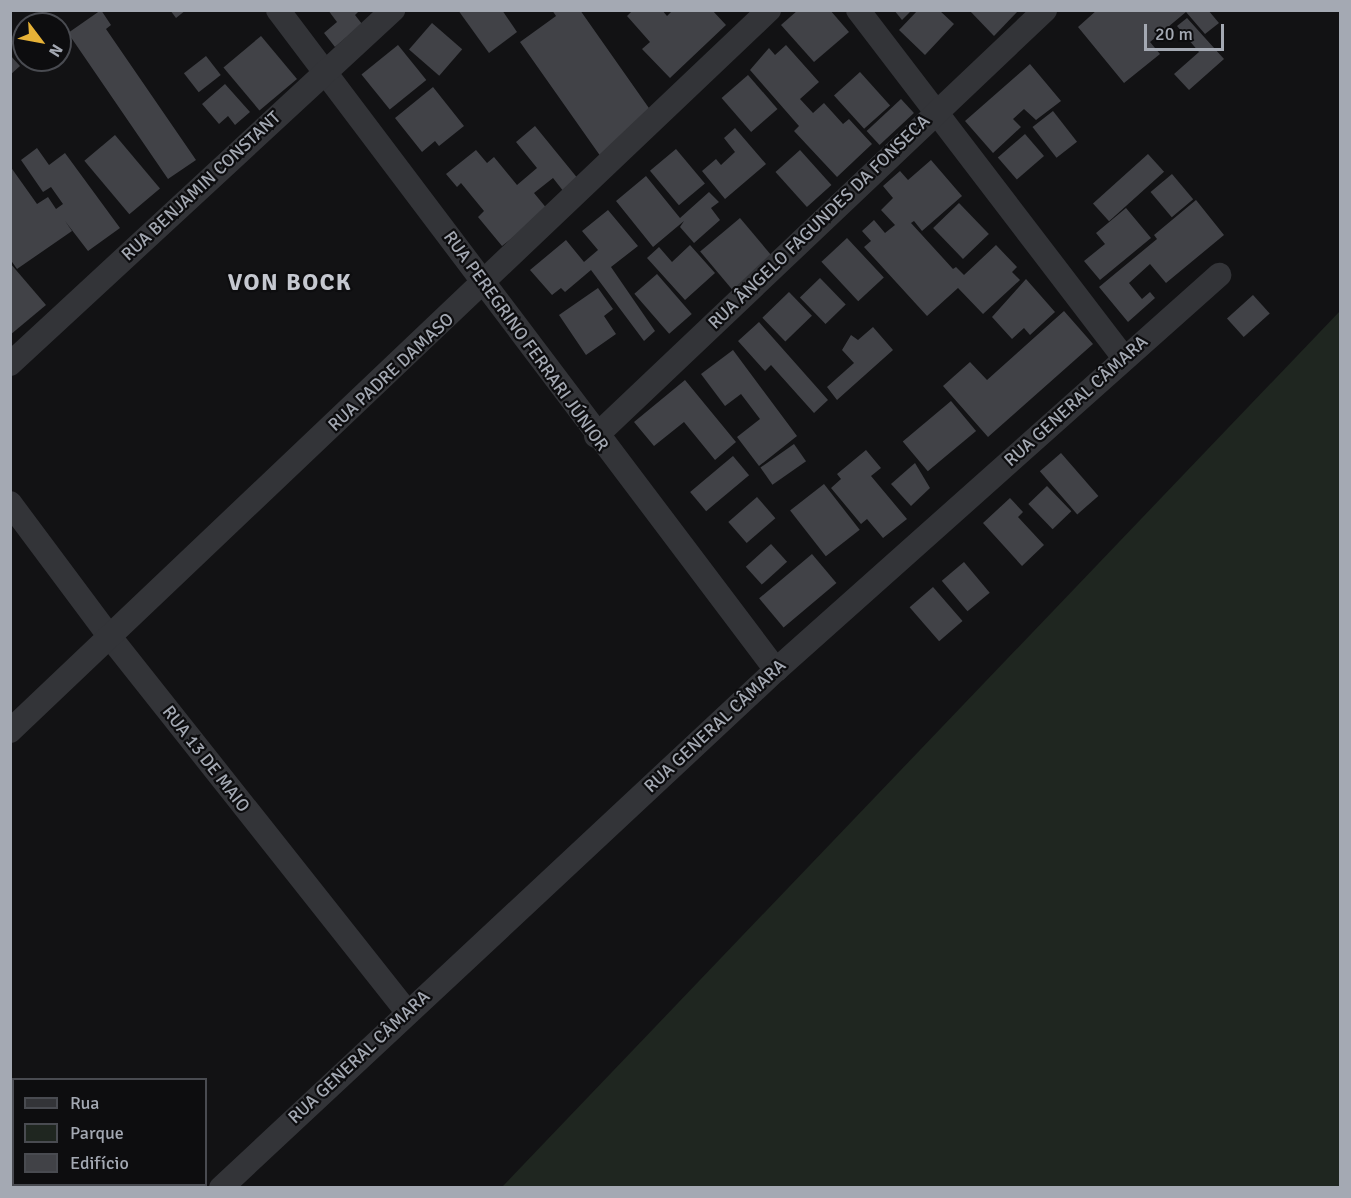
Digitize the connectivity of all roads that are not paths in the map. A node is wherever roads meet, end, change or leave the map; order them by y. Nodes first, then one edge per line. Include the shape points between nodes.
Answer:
1 (278, 10) edge
2 (393, 10) edge
3 (769, 10) edge
4 (858, 10) edge
5 (1045, 10) edge
6 (324, 71) junction
7 (937, 109) junction
8 (1219, 275) dead end
9 (485, 283) junction
10 (1124, 358) junction
11 (10, 363) edge
12 (596, 436) junction
13 (10, 503) edge
14 (110, 637) junction
15 (776, 670) junction
16 (10, 731) edge
17 (407, 1011) junction
18 (221, 1188) edge

1 - 6 street, RUA PEREGRINO FERRARI JÚNIOR
2 - 6 street, RUA BENJAMIN CONSTANT
3 - 9 street, RUA PADRE DAMASO
4 - 7 street
5 - 7 street, RUA ÂNGELO FAGUNDES DA FONSECA
6 - 9 street, RUA PEREGRINO FERRARI JÚNIOR
6 - 11 street, RUA BENJAMIN CONSTANT
7 - 10 street
7 - 12 street, RUA ÂNGELO FAGUNDES DA FONSECA
8 - 10 street, RUA GENERAL CÂMARA
9 - 12 street, RUA PEREGRINO FERRARI JÚNIOR
9 - 14 street, RUA PADRE DAMASO
10 - 15 street, RUA GENERAL CÂMARA
12 - 15 street, RUA PEREGRINO FERRARI JÚNIOR
13 - 14 street, RUA 13 DE MAIO
14 - 16 street, RUA PADRE DAMASO
14 - 17 street, RUA 13 DE MAIO
15 - 17 street, RUA GENERAL CÂMARA
17 - 18 street, RUA GENERAL CÂMARA

